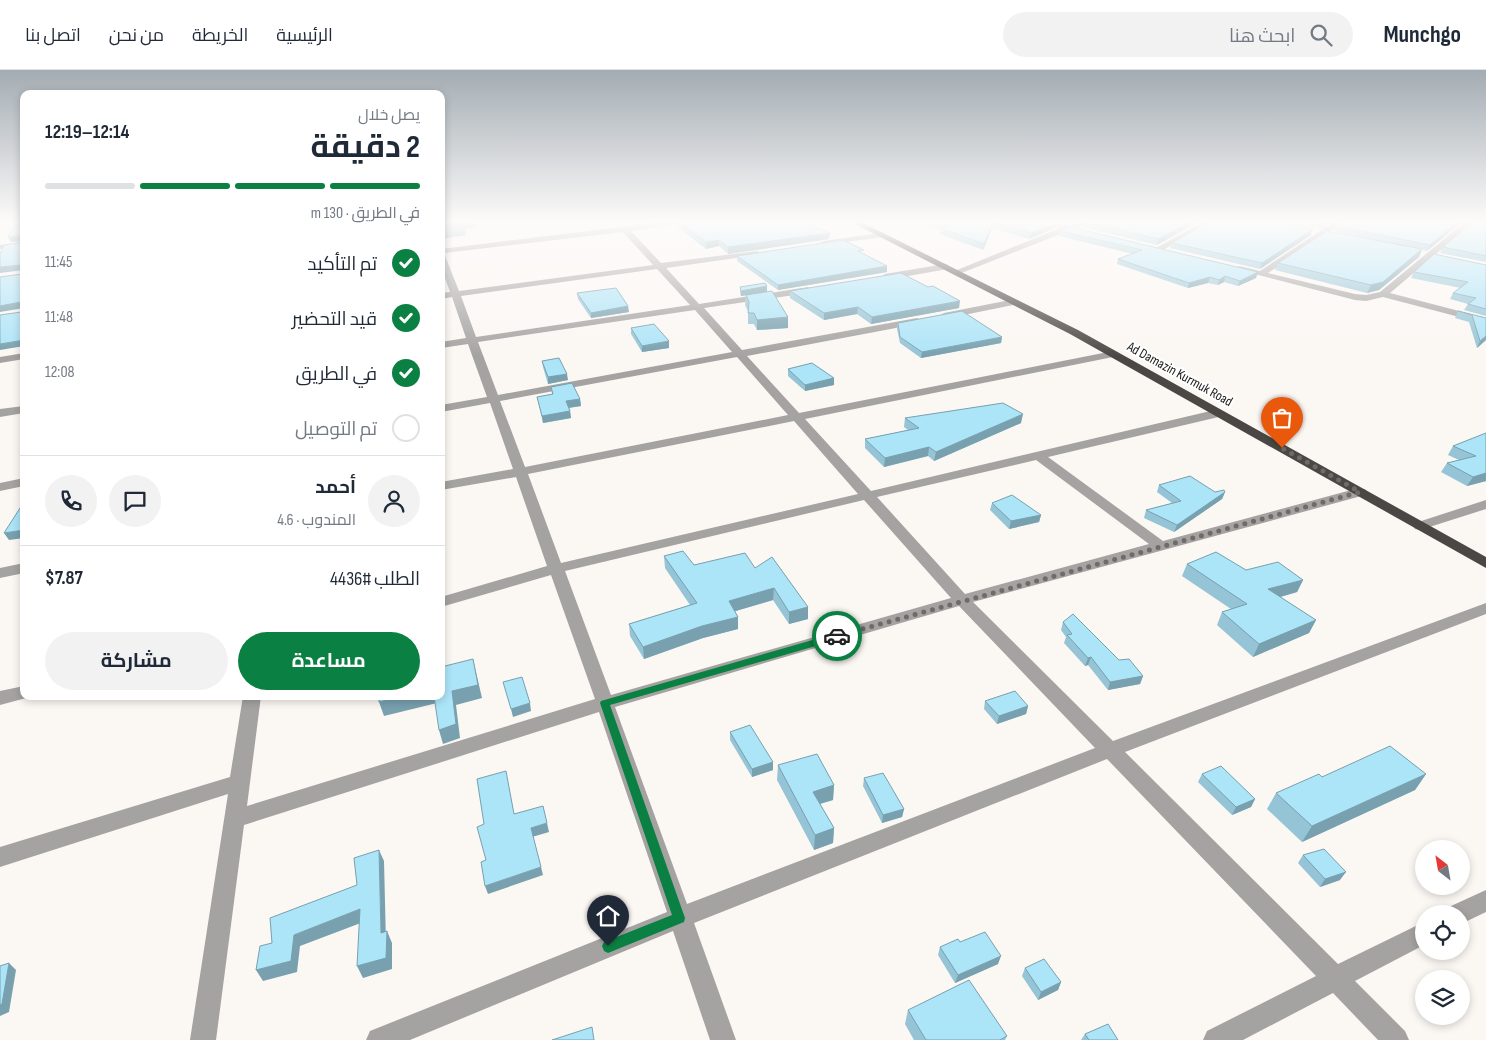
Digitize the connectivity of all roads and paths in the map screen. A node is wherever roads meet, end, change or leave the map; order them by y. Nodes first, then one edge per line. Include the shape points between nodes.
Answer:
1 (672, 266) edge
2 (971, 266) edge
3 (1229, 266) edge
4 (1273, 266) edge
5 (1423, 266) edge
6 (945, 267) joint
7 (661, 268) junction
8 (956, 272) junction
9 (1261, 274) junction
10 (445, 277) edge
11 (879, 278) edge
12 (822, 287) edge
13 (1383, 294) junction
14 (448, 295) edge
15 (1015, 302) junction
16 (698, 308) junction
17 (1486, 321) edge
18 (472, 341) junction
19 (445, 344) edge
20 (740, 354) junction
21 (1113, 354) junction
22 (20, 357) edge
23 (0, 360) edge
24 (494, 400) junction
25 (445, 408) edge
26 (20, 410) edge
27 (0, 413) edge
28 (1219, 413) junction
29 (797, 416) junction
30 (1037, 455) junction
31 (520, 472) junction
32 (20, 483) edge
33 (445, 485) edge
34 (0, 487) edge
35 (1360, 492) junction
36 (867, 494) junction
37 (1486, 504) edge
38 (1420, 526) junction
39 (1161, 546) junction
40 (1486, 563) edge
41 (20, 569) edge
42 (555, 569) junction
43 (0, 573) edge
44 (962, 600) junction
45 (445, 601) edge
46 (1486, 608) edge
47 (20, 693) edge
48 (0, 698) edge
49 (251, 700) edge
50 (605, 703) junction
51 (1110, 750) junction
52 (240, 782) junction
53 (234, 819) junction
54 (0, 857) edge
55 (1486, 900) edge
56 (1470, 909) edge
57 (679, 918) junction
58 (1415, 937) edge
59 (1335, 979) junction
60 (199, 1038) edge
61 (379, 1040) edge
62 (723, 1040) edge
63 (1216, 1040) edge
64 (1396, 1040) edge

1 - 7 street
2 - 8 street
3 - 9 street
4 - 9 street
5 - 13 street
6 - 8 highway, Ad Damazin Kurmuk Road
6 - 11 street
7 - 14 street
7 - 16 street
8 - 15 highway, Ad Damazin Kurmuk Road
9 - 13 street via 1350,296 1366,298
10 - 14 street
12 - 16 street
13 - 17 street
14 - 18 street
15 - 20 street
15 - 21 highway, Ad Damazin Kurmuk Road
16 - 18 street
16 - 20 street
18 - 19 street
18 - 24 street
20 - 24 street
20 - 29 street
21 - 28 highway, Ad Damazin Kurmuk Road
21 - 29 street
22 - 23 street
24 - 25 street
24 - 31 street
26 - 27 street
28 - 30 street
28 - 35 highway, Ad Damazin Kurmuk Road
29 - 31 street
29 - 36 street
30 - 36 street
30 - 39 street
31 - 33 street
31 - 42 street
32 - 34 street
35 - 38 highway, Ad Damazin Kurmuk Road
35 - 39 street
36 - 42 street
36 - 44 street
37 - 38 street
38 - 40 highway, Ad Damazin Kurmuk Road
39 - 44 street
41 - 43 street
42 - 45 street
42 - 50 street
44 - 50 street
44 - 51 street
46 - 51 street
47 - 48 street
49 - 52 street
50 - 53 street
50 - 57 street
51 - 57 street
51 - 59 street
52 - 53 street
52 - 54 street
53 - 60 street
55 - 56 street
57 - 61 street
57 - 62 street
58 - 59 street
59 - 63 street
59 - 64 street

